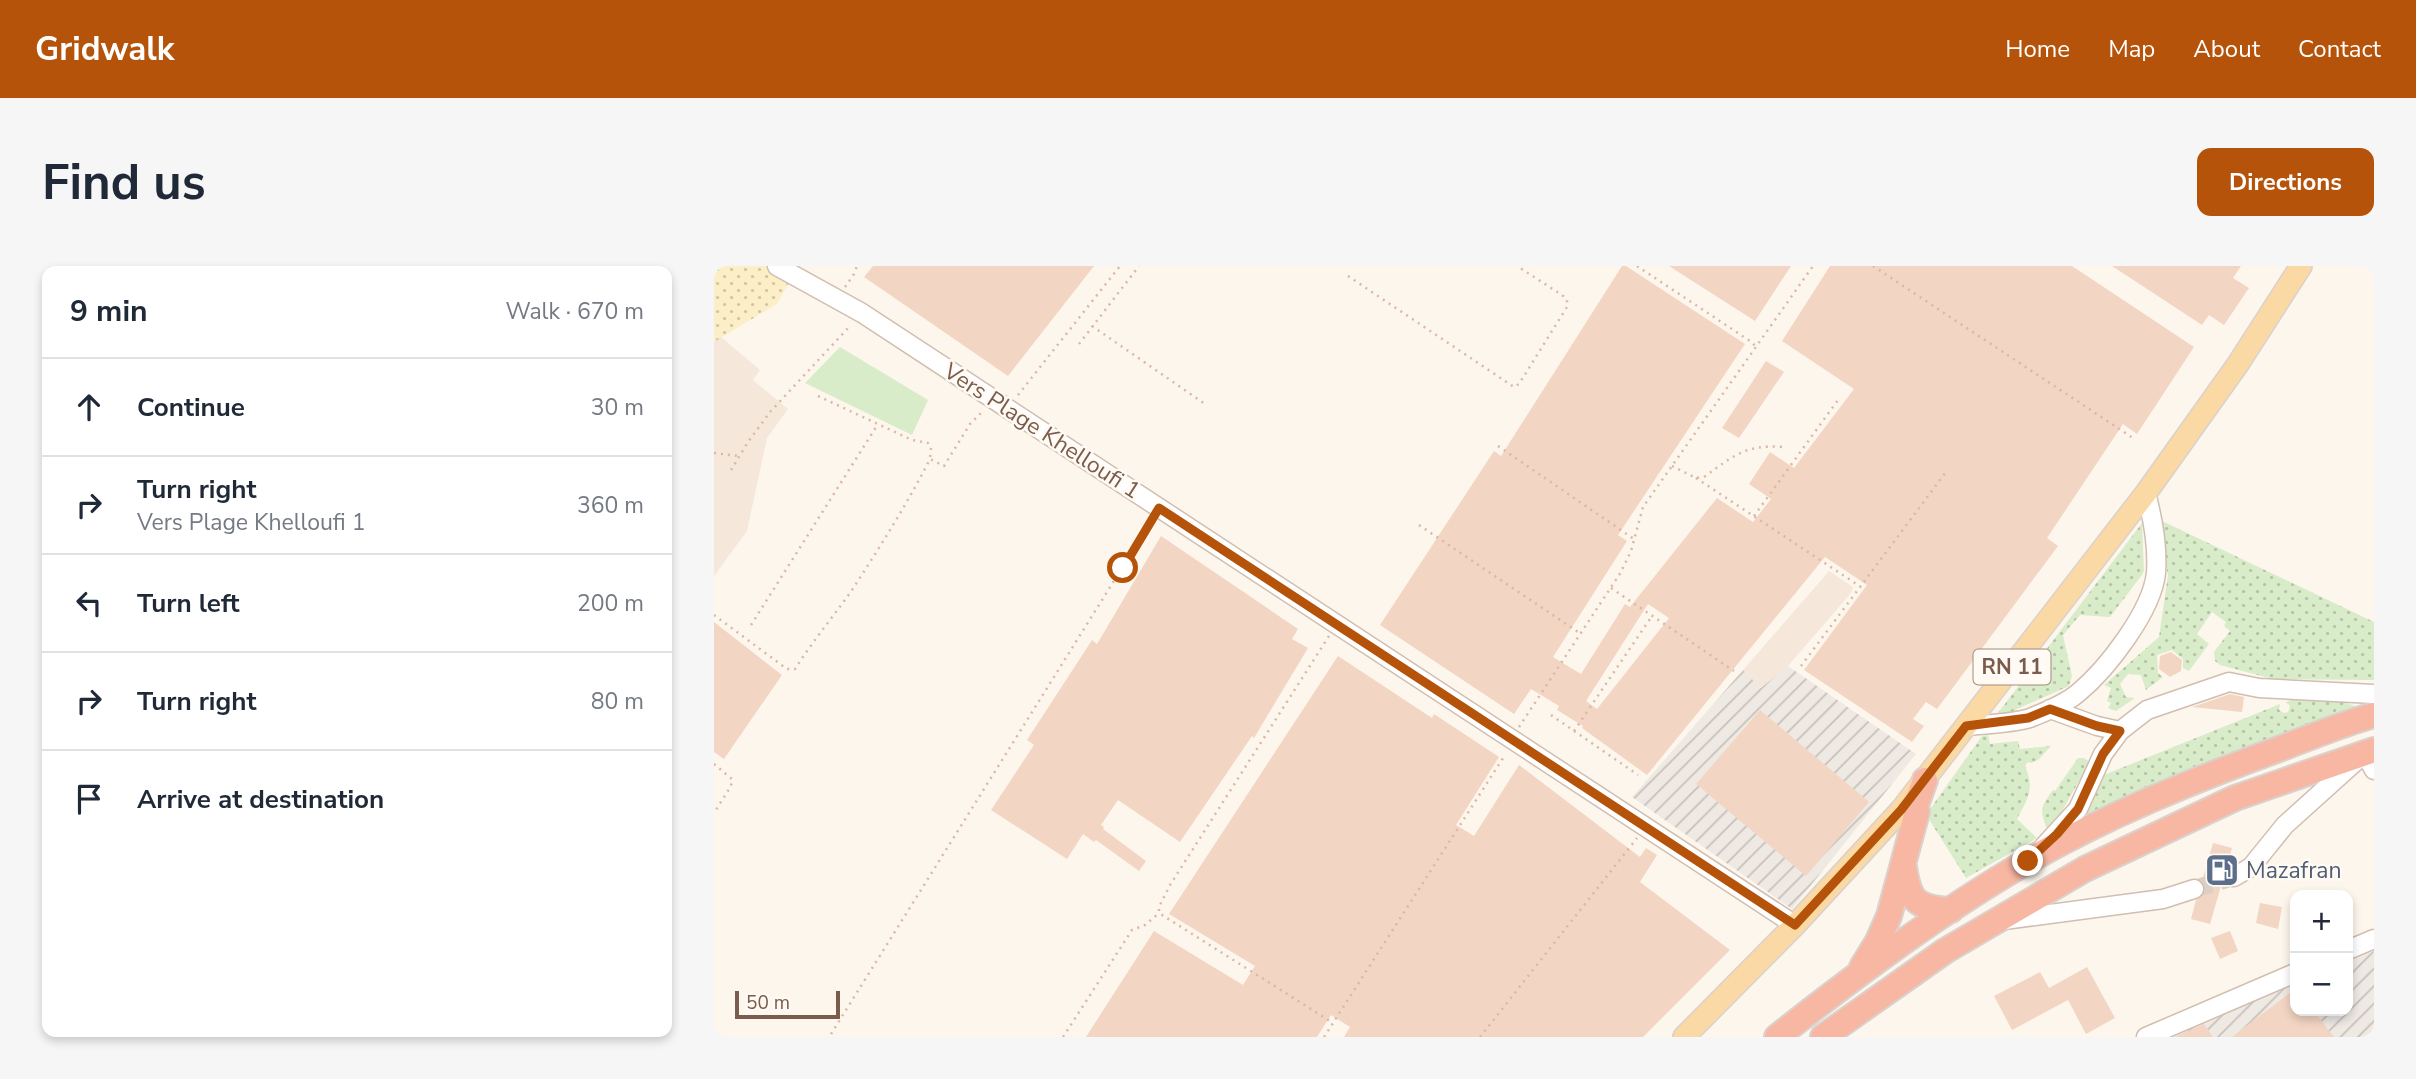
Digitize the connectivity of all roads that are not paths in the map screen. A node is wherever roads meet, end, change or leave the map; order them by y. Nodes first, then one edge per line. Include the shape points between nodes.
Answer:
1 (777, 266) edge
2 (2301, 266) edge
3 (2146, 493) junction
4 (2374, 694) edge
5 (2050, 709) junction
6 (2374, 715) edge
7 (1966, 726) junction
8 (2120, 731) junction
9 (2371, 757) edge
10 (1925, 780) junction
11 (2028, 861) junction
12 (1904, 867) junction
13 (2234, 877) tunnel mouth
14 (2194, 889) tunnel mouth
15 (1951, 910) junction
16 (2000, 920) junction
17 (1795, 925) junction
18 (2374, 939) edge
19 (2353, 948) edge
20 (2290, 975) edge
21 (1856, 977) junction
22 (1684, 1037) edge
23 (1777, 1037) edge
24 (1823, 1037) edge
25 (2146, 1037) edge

1 - 17 street, Vers Plage Khelloufi 1 via 862,313
2 - 3 main road, RN 11
3 - 5 street via 2154,523 2156,573 2150,597 2141,617 2105,665 2077,694
3 - 7 main road, RN 11
4 - 8 street via 2259,688 2229,682 2147,710
5 - 7 street via 2028,718
5 - 8 street
6 - 11 highway via 2226,768 2109,818
7 - 10 main road, RN 11
8 - 11 street via 2103,754 2078,809
9 - 13 street via 2285,825 2251,867
9 - 16 highway via 2235,798 2085,869
10 - 12 highway
10 - 17 main road, RN 11
11 - 15 highway
12 - 15 highway via 1909,892 1919,904
12 - 21 highway via 1884,929
14 - 16 street via 2163,899
15 - 21 highway
16 - 24 highway via 1945,951
17 - 22 main road, RN 11
18 - 19 street
20 - 25 street
21 - 23 highway

